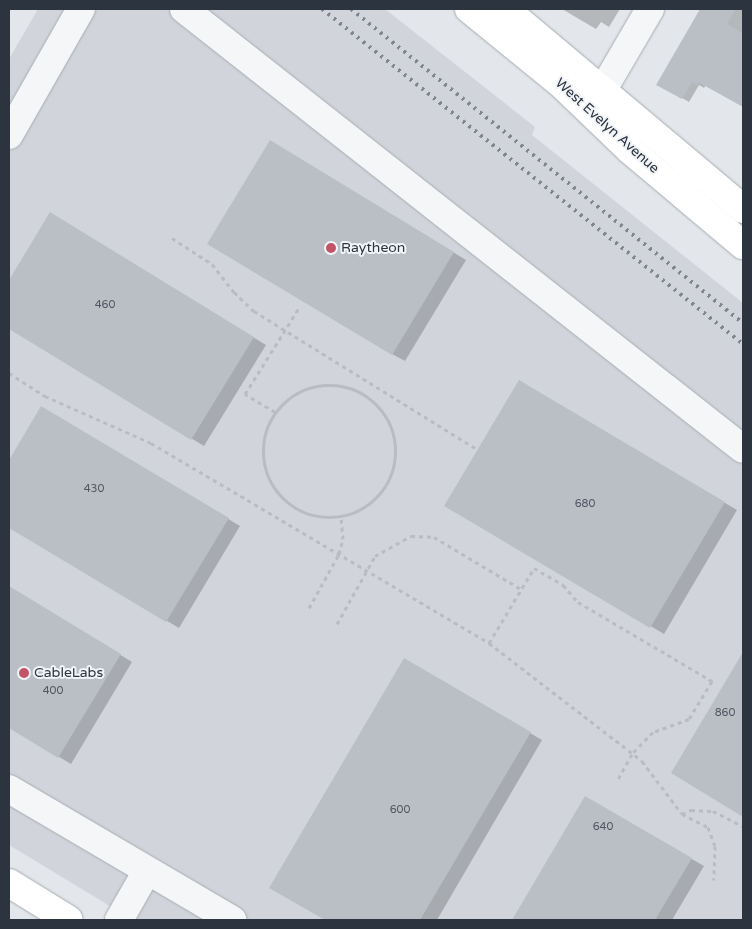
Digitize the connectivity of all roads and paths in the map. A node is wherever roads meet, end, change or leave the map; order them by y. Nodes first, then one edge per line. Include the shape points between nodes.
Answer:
1 (81, 9) edge
2 (184, 9) edge
3 (469, 9) edge
4 (505, 9) edge
5 (650, 9) edge
6 (597, 100) junction
7 (9, 135) edge
8 (743, 209) edge
9 (172, 238) dead end
10 (743, 245) edge
11 (299, 308) dead end
12 (284, 329) junction
13 (9, 372) edge
14 (275, 412) junction
15 (475, 448) dead end
16 (743, 449) edge
17 (341, 517) junction
18 (340, 554) junction
19 (366, 570) junction
20 (521, 589) junction
21 (309, 608) dead end
22 (337, 624) dead end
23 (489, 643) junction
24 (632, 754) junction
25 (618, 779) dead end
26 (9, 789) edge
27 (682, 814) junction
28 (743, 826) edge
29 (147, 871) junction
30 (714, 880) dead end
31 (9, 883) edge
32 (68, 920) edge
33 (119, 920) edge
34 (232, 920) edge

1 - 7 street
2 - 16 street
3 - 6 main road, West Evelyn Avenue
4 - 6 main road, West Evelyn Avenue
5 - 6 street
6 - 8 main road, West Evelyn Avenue
6 - 10 main road, West Evelyn Avenue via 630,150
9 - 12 path via 212,264 234,292 254,310
11 - 12 path
12 - 14 path via 245,394
12 - 15 path
13 - 18 path via 45,396 151,443
14 - 17 path via 264,434 262,448 263,463 275,491 285,501 311,516
14 - 17 path via 302,390 332,385 360,393 383,412 395,440 393,469 388,483 368,505
17 - 18 path via 343,539
18 - 19 path
18 - 21 path
19 - 20 path via 375,556 392,544 411,536 434,537
19 - 22 path
19 - 23 path
20 - 23 path
20 - 24 path via 534,568 562,585 578,602 712,681 688,719 653,732
23 - 24 path
24 - 25 path
24 - 27 path via 642,761
26 - 29 street
27 - 28 path via 691,810 713,811
27 - 30 path via 708,827 715,846
29 - 33 street
29 - 34 street
31 - 32 main road

